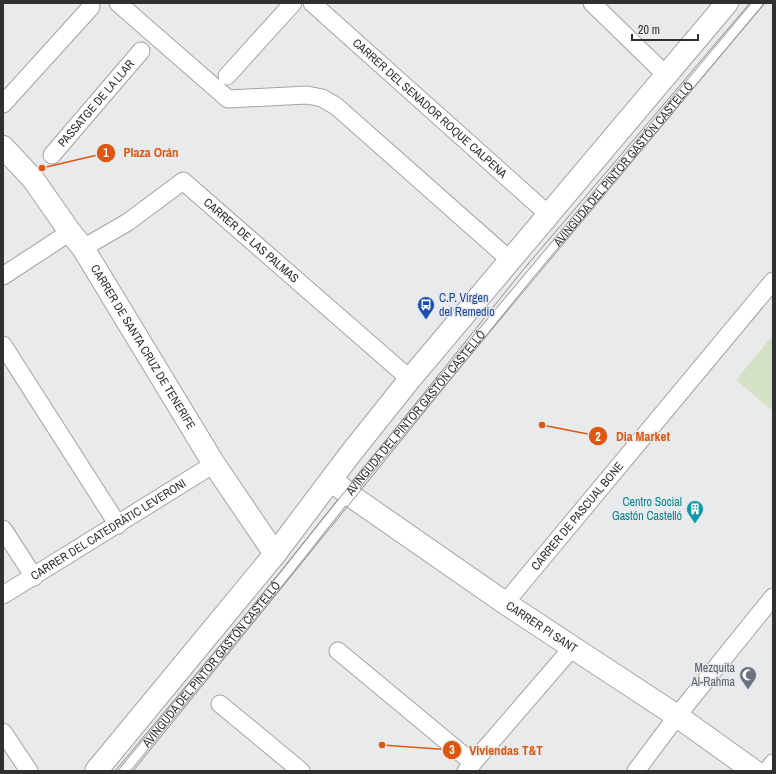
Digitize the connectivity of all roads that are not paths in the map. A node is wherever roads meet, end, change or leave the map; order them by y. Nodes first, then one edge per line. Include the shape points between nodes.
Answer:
1 (118, 3) edge
2 (293, 3) edge
3 (312, 3) edge
4 (592, 3) edge
5 (727, 3) edge
6 (758, 3) edge
7 (91, 7) dead end
8 (141, 52) dead end
9 (666, 75) junction
10 (227, 76) dead end
11 (3, 104) edge
12 (3, 147) edge
13 (52, 155) dead end
14 (548, 214) junction
15 (76, 240) junction
16 (510, 260) junction
17 (3, 276) edge
18 (773, 281) edge
19 (3, 345) edge
20 (410, 379) junction
21 (214, 464) junction
22 (331, 480) junction
23 (349, 495) junction
24 (118, 525) junction
25 (3, 529) edge
26 (275, 554) junction
27 (34, 577) junction
28 (3, 595) edge
29 (773, 597) edge
30 (505, 603) junction
31 (572, 648) junction
32 (338, 651) dead end
33 (220, 704) dead end
34 (677, 716) junction
35 (3, 732) edge
36 (773, 763) edge
37 (470, 767) edge
38 (29, 771) edge
39 (96, 771) edge
40 (124, 771) edge
41 (302, 771) edge
42 (636, 771) edge
43 (754, 771) edge
44 (767, 771) edge

1 - 16 street via 228,99 307,95 322,98 336,106
2 - 10 street
3 - 14 street, CARRER DEL SENADOR ROQUE CALPENA
4 - 9 street
5 - 9 main road, AVINGUDA DEL PINTOR GASTÓN CASTELLÓ
6 - 23 lane, AVINGUDA DEL PINTOR GASTÓN CASTELLÓ
7 - 11 street
8 - 13 street, PASSATGE DE LA LLAR
9 - 14 main road, AVINGUDA DEL PINTOR GASTÓN CASTELLÓ
12 - 15 main road, CARRER DE SANTA CRUZ DE TENERIFE via 33,179
14 - 16 main road, AVINGUDA DEL PINTOR GASTÓN CASTELLÓ
15 - 17 street
15 - 20 street, CARRER DE LAS PALMAS via 128,222 183,181
15 - 21 main road, CARRER DE SANTA CRUZ DE TENERIFE
16 - 20 main road, AVINGUDA DEL PINTOR GASTÓN CASTELLÓ
18 - 30 street, CARRER DE PASCUAL BONE
19 - 24 street
20 - 22 main road, AVINGUDA DEL PINTOR GASTÓN CASTELLÓ
21 - 24 street, CARRER DEL CATEDRÀTIC LEVERONI
21 - 26 main road, CARRER DE SANTA CRUZ DE TENERIFE
22 - 23 main road, CARRER PI SANT
22 - 26 main road, AVINGUDA DEL PINTOR GASTÓN CASTELLÓ
23 - 30 main road, CARRER PI SANT
23 - 40 lane, AVINGUDA DEL PINTOR GASTÓN CASTELLÓ
24 - 27 street, CARRER DEL CATEDRÀTIC LEVERONI
25 - 27 street
26 - 39 main road, AVINGUDA DEL PINTOR GASTÓN CASTELLÓ
27 - 28 street, CARRER DEL CATEDRÀTIC LEVERONI
29 - 34 street
30 - 31 main road, CARRER PI SANT
31 - 34 main road, CARRER PI SANT
31 - 37 street
32 - 37 street
33 - 41 street
34 - 42 street
34 - 43 main road, CARRER PI SANT
35 - 38 street
36 - 44 street

